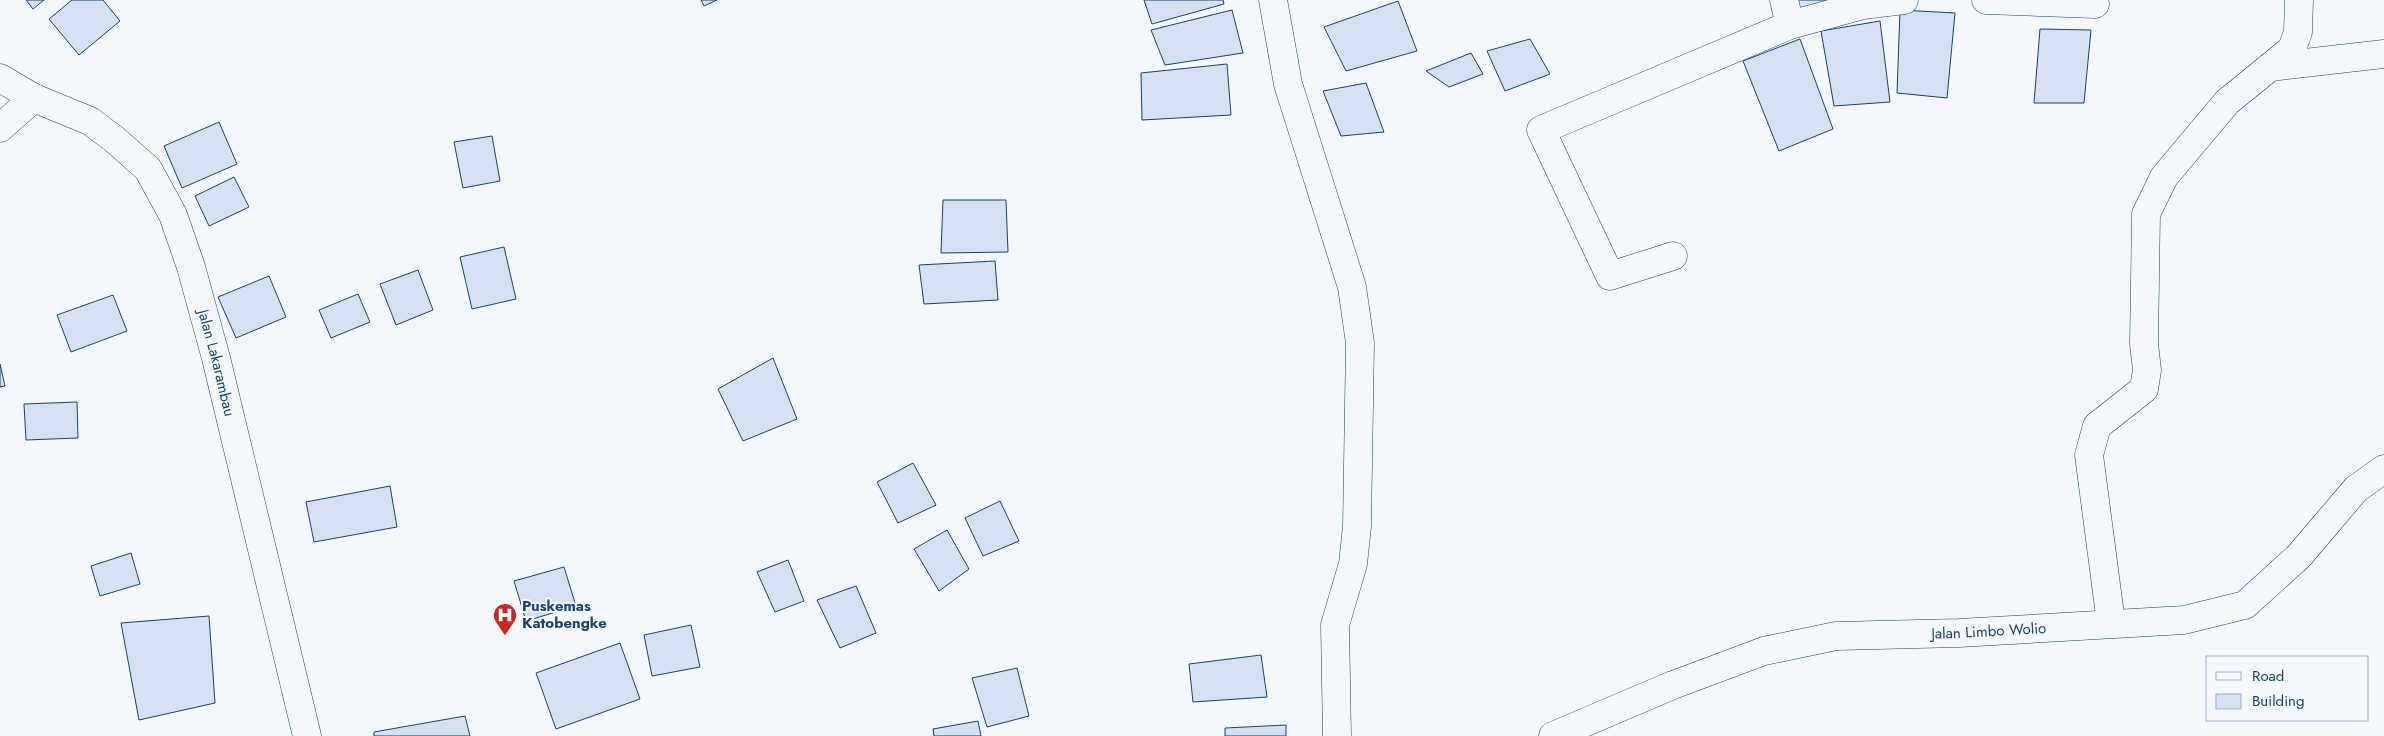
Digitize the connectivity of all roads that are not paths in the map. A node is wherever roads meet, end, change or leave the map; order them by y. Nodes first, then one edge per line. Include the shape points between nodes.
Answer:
1 (1273, 0) edge
2 (1904, 0) edge
3 (1986, 0) edge
4 (2299, 0) edge
5 (2095, 4) dead end
6 (1787, 12) edge
7 (2384, 54) edge
8 (2270, 67) junction
9 (0, 78) edge
10 (34, 98) junction
11 (0, 128) edge
12 (1673, 256) dead end
13 (2384, 469) edge
14 (2111, 624) junction
15 (307, 736) edge
16 (1337, 736) edge
17 (1553, 736) edge

1 - 16 street via 1288,84 1352,287 1360,343 1357,526 1353,564 1335,625
2 - 6 street
3 - 5 street
4 - 8 street via 2298,32 2292,49
6 - 12 street via 1541,130 1610,276
7 - 8 street
8 - 14 street via 2227,102 2195,138 2164,177 2146,214 2144,344 2147,370 2144,389 2097,426 2088,455
9 - 10 street, Jalan Lakarambau
10 - 11 street
10 - 15 street, Jalan Lakarambau via 90,121 114,140 148,170 173,215 216,358
13 - 14 street, Jalan Limbo Wolio via 2356,489 2299,556 2244,605 2184,620
14 - 17 street, Jalan Limbo Wolio via 1836,636 1764,651

